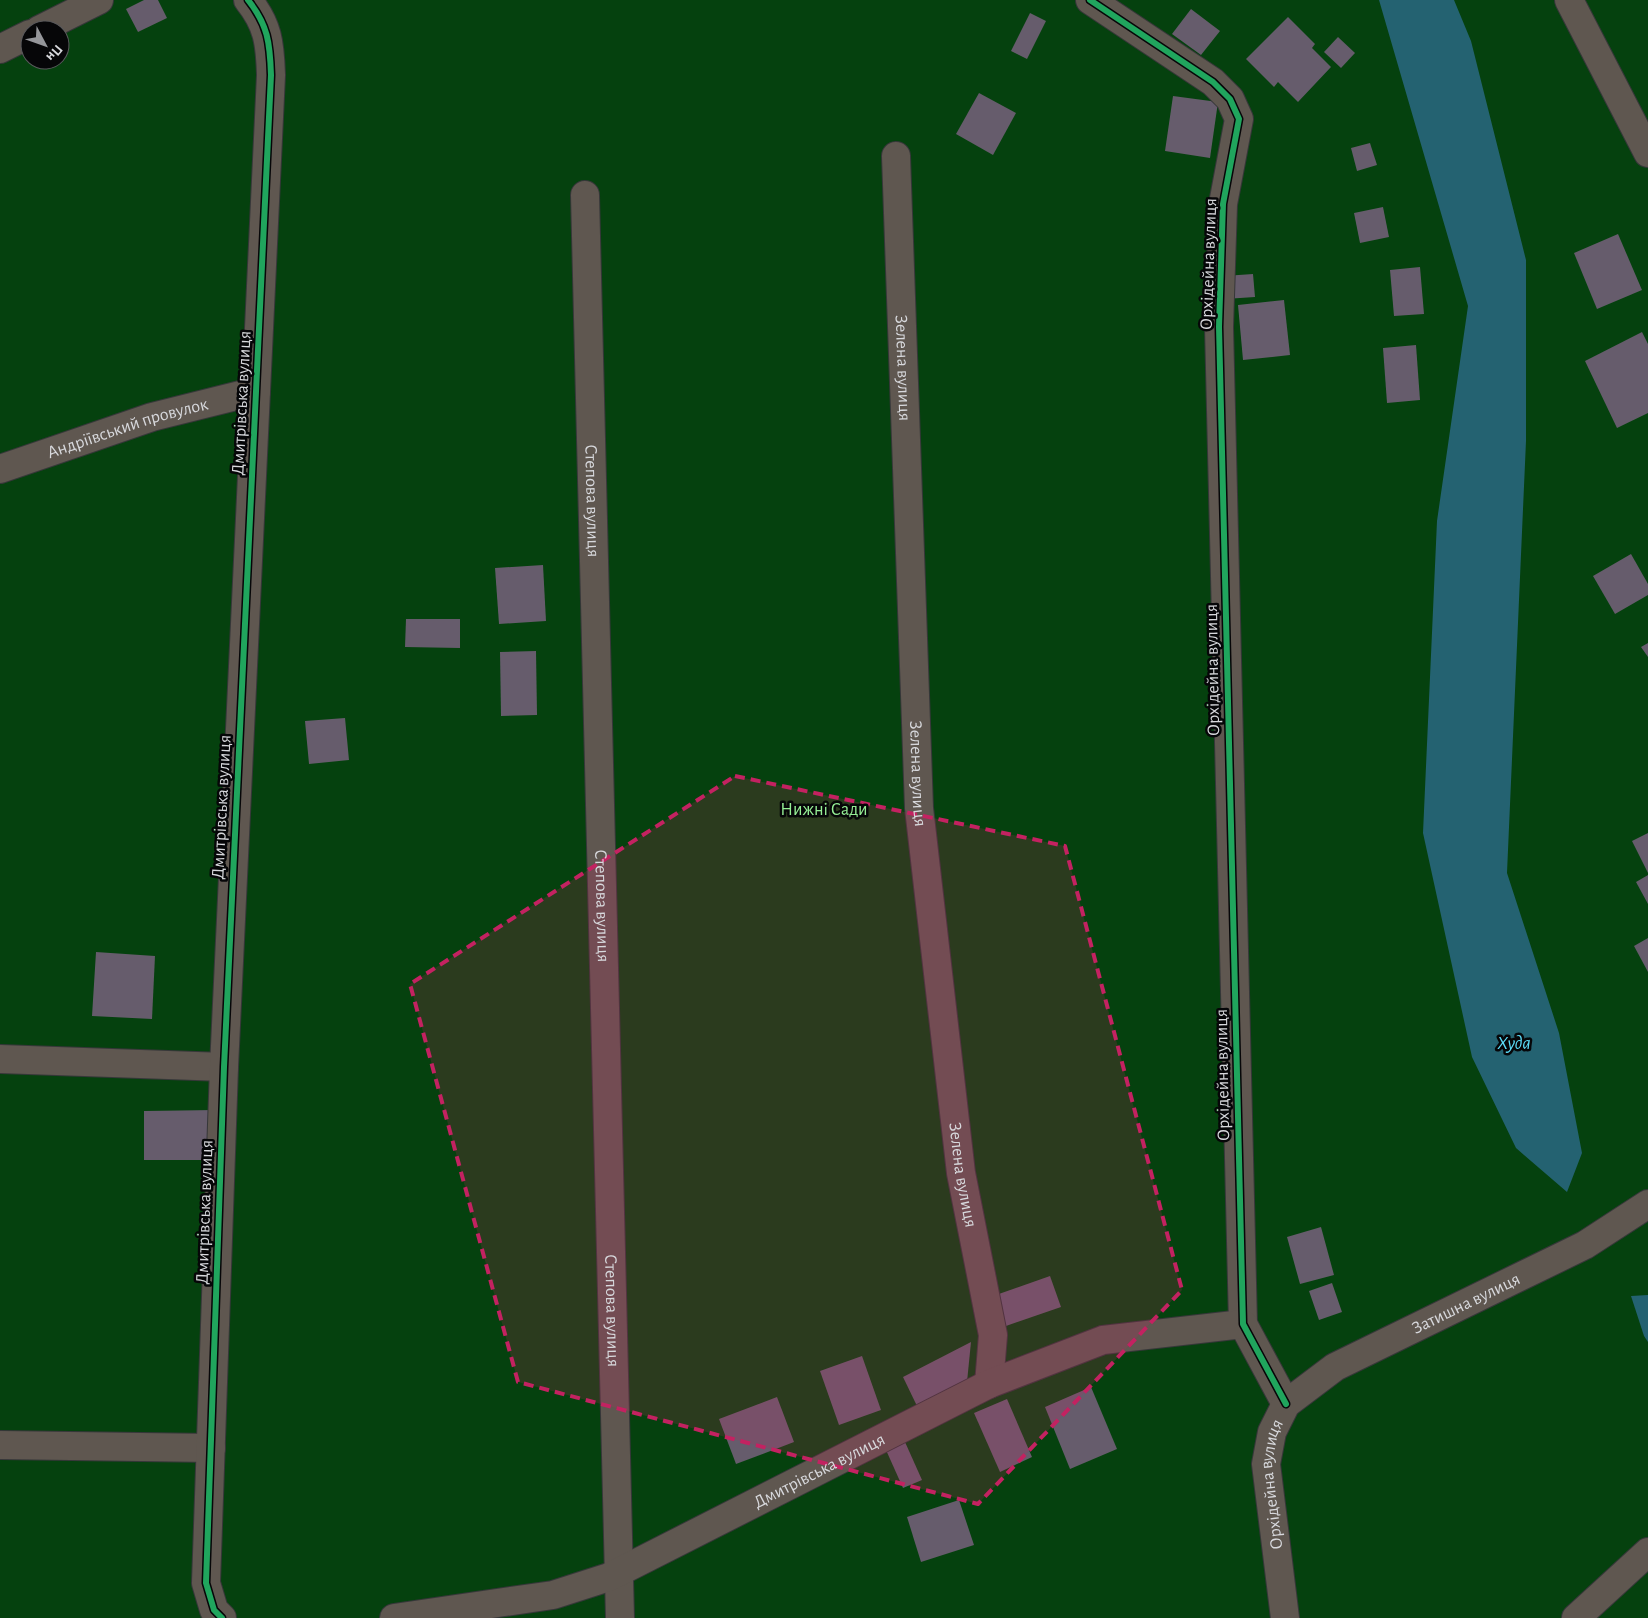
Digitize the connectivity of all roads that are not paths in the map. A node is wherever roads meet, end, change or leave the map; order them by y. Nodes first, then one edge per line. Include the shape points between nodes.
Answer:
1 (99, 0) edge
2 (248, 0) edge
3 (1090, 0) edge
4 (1569, 0) edge
5 (59, 20) edge
6 (20, 39) edge
7 (0, 49) edge
8 (1648, 153) edge
9 (896, 156) dead end
10 (585, 195) dead end
11 (256, 391) junction
12 (0, 468) edge
13 (0, 1059) edge
14 (224, 1067) junction
15 (1648, 1204) edge
16 (1243, 1324) junction
17 (989, 1384) junction
18 (1286, 1404) junction
19 (0, 1445) edge
20 (211, 1448) junction
21 (1648, 1552) edge
22 (620, 1574) junction
23 (222, 1618) edge
24 (394, 1618) edge
25 (620, 1618) edge
26 (1285, 1618) edge
27 (1576, 1618) edge

1 - 5 street
2 - 11 street, Дмитрівська вулиця via 260,16 270,44 271,75
3 - 16 street, Орхідейна вулиця via 1213,82 1230,99 1239,119 1223,204 1219,326
4 - 8 street
6 - 7 street
9 - 17 street, Зелена вулиця via 919,808 961,1173 993,1335
10 - 22 street, Степова вулиця
11 - 12 street, Андріївський провулок via 152,417
11 - 14 street, Дмитрівська вулиця
13 - 14 street
14 - 20 street, Дмитрівська вулиця
15 - 18 street, Затишна вулиця via 1585,1245 1335,1367
16 - 17 street, Дмитрівська вулиця via 1103,1340
16 - 18 street, Орхідейна вулиця
17 - 22 street, Дмитрівська вулиця
18 - 26 street, Орхідейна вулиця via 1272,1432 1266,1464
19 - 20 street
20 - 23 street, Дмитрівська вулиця via 206,1583 214,1610
21 - 27 street
22 - 24 street, Дмитрівська вулиця via 553,1595
22 - 25 street, Степова вулиця

